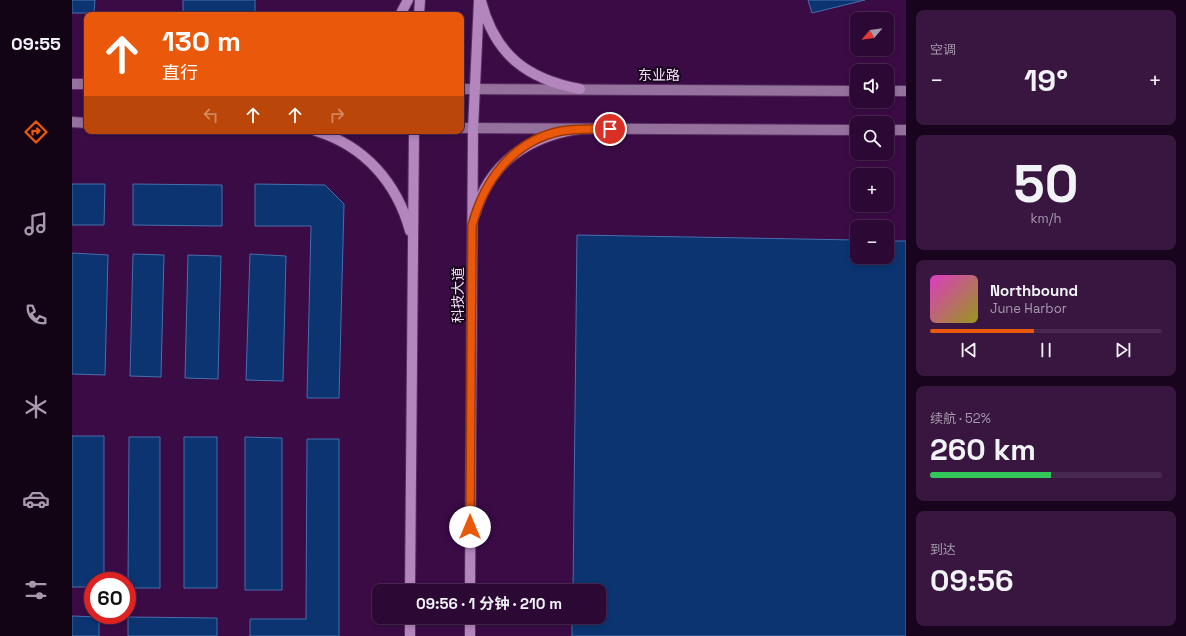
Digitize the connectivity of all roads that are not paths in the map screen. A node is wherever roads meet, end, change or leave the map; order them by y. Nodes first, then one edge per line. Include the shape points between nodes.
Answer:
1 (408, 0) edge
2 (420, 0) edge
3 (480, 0) edge
4 (402, 12) edge
5 (419, 12) edge
6 (72, 84) edge
7 (84, 84) edge
8 (475, 88) junction
9 (464, 89) edge
10 (580, 89) junction
11 (850, 91) edge
12 (894, 91) edge
13 (906, 91) edge
14 (72, 122) edge
15 (84, 122) edge
16 (464, 128) edge
17 (473, 129) junction
18 (579, 129) junction
19 (850, 130) edge
20 (894, 130) edge
21 (906, 130) edge
22 (326, 134) edge
23 (414, 134) edge
24 (472, 226) junction
25 (413, 260) junction
26 (410, 584) edge
27 (470, 584) edge
28 (410, 624) edge
29 (470, 624) edge
30 (410, 636) edge
31 (470, 636) edge

1 - 4 main road
2 - 5 main road
3 - 8 main road, 科技大道
3 - 10 main road via 488,24 500,44 516,62 542,78
6 - 7 street
8 - 9 street, 东业路
8 - 10 street, 东业路
8 - 17 main road, 科技大道
10 - 11 street, 东业路
12 - 13 street
14 - 15 street
16 - 17 street
17 - 18 street
17 - 24 main road, 科技大道
18 - 19 street
18 - 24 main road via 542,138 524,146 509,158 485,189
20 - 21 street
22 - 25 main road via 350,145 384,176 406,215 412,237
23 - 25 main road
24 - 27 main road, 科技大道
25 - 26 main road
28 - 30 main road
29 - 31 main road

